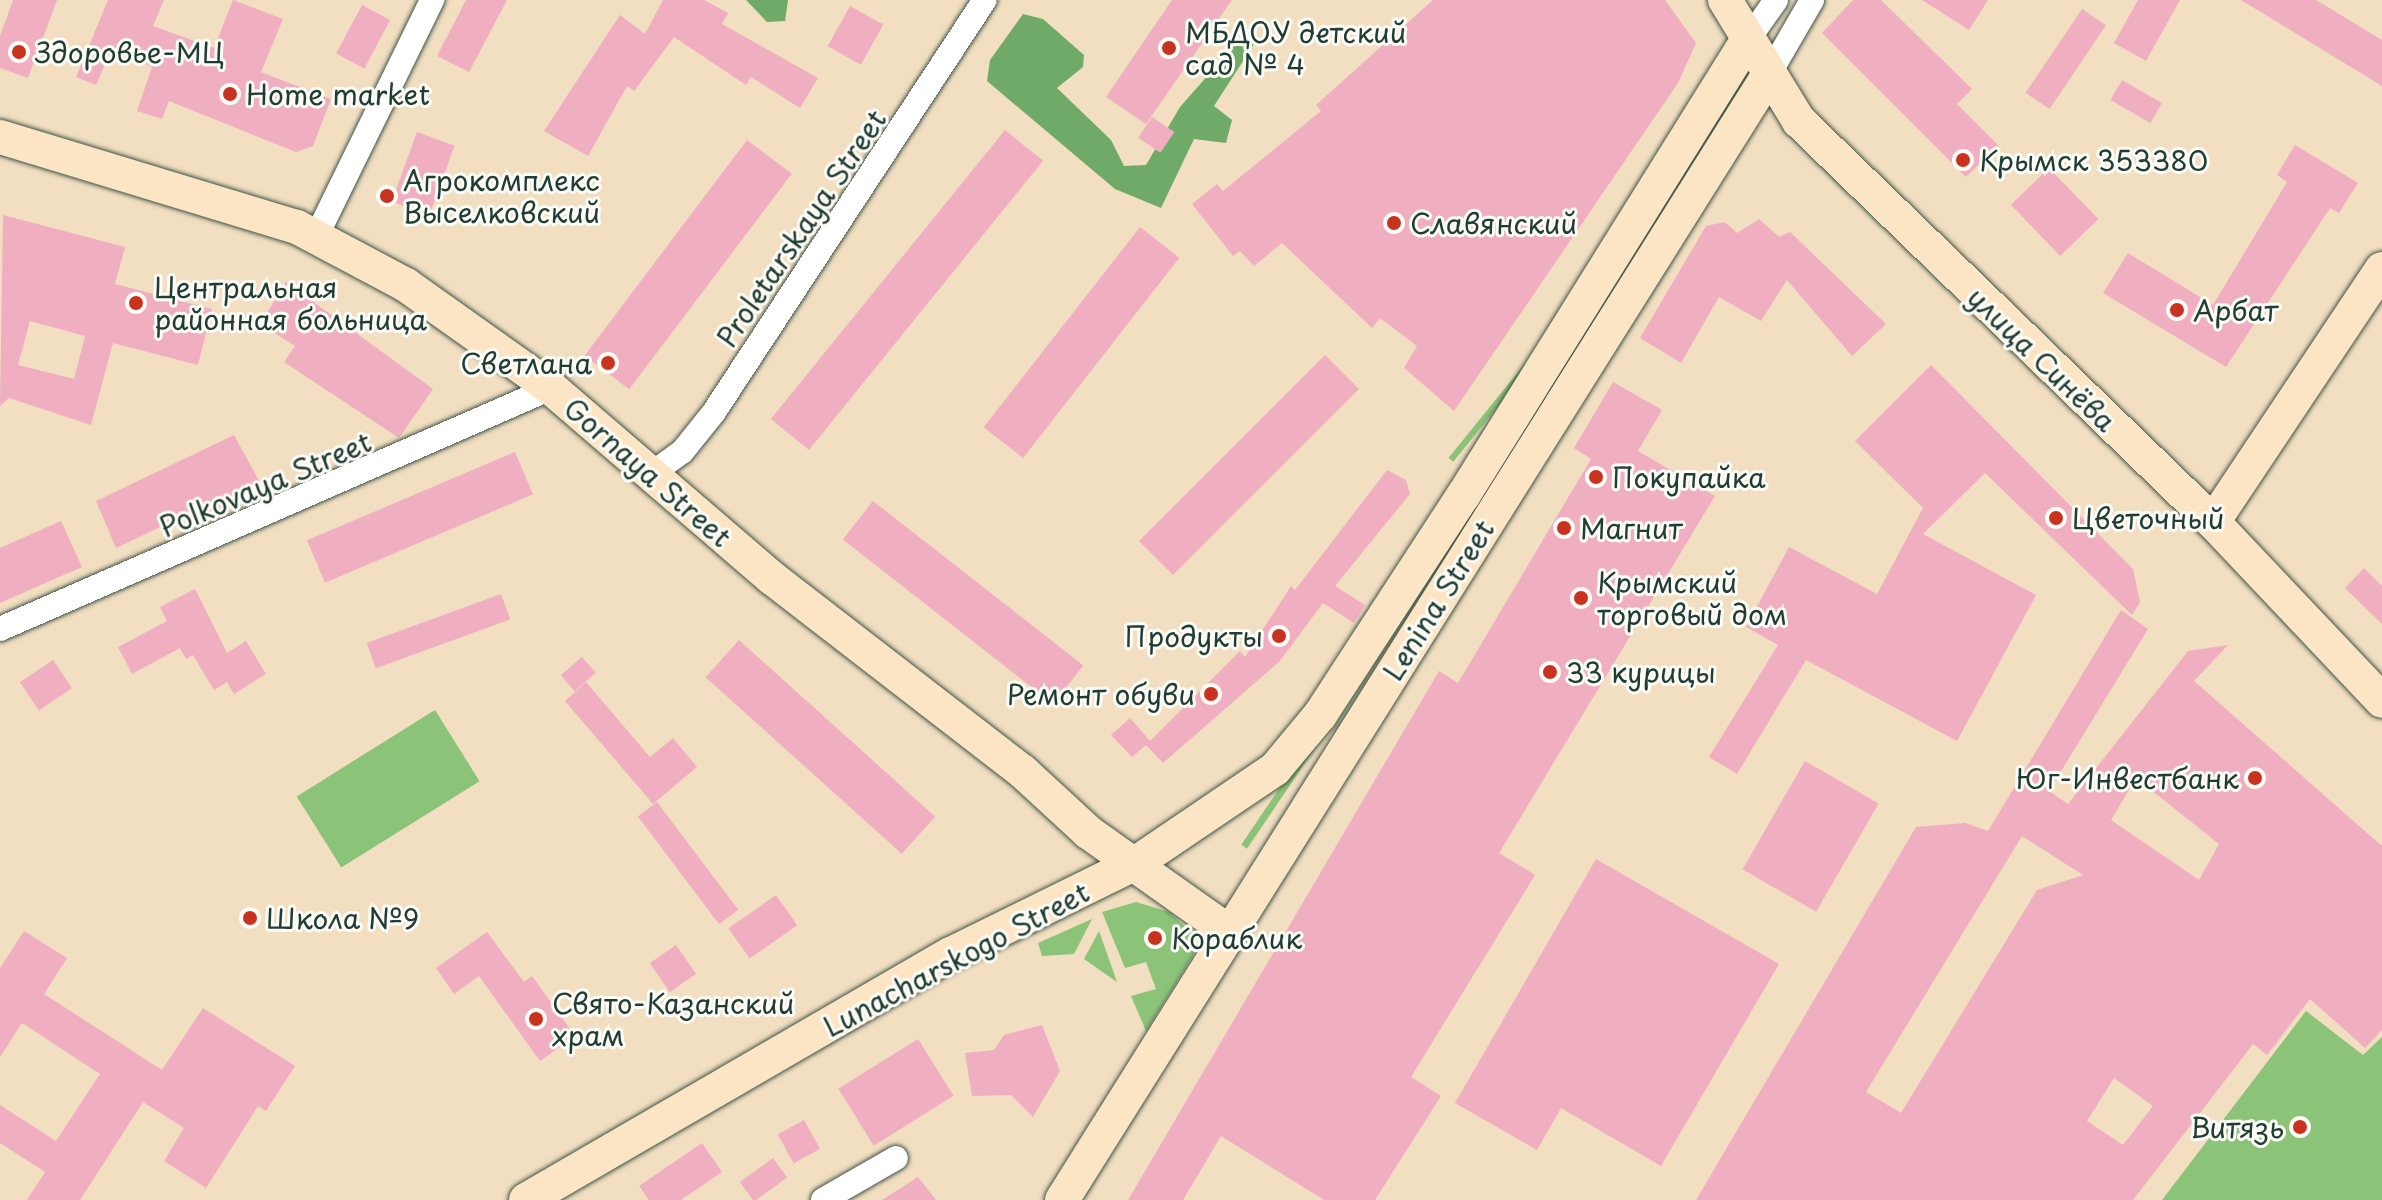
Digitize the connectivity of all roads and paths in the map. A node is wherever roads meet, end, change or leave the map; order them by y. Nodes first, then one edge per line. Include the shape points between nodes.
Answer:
1 (432, 0) edge
2 (985, 0) edge
3 (1725, 0) edge
4 (1776, 0) edge
5 (1812, 0) edge
6 (1747, 41) junction
7 (1768, 76) junction
8 (0, 137) edge
9 (317, 235) junction
10 (2382, 269) edge
11 (551, 388) junction
12 (650, 475) junction
13 (1463, 496) junction
14 (1491, 516) junction
15 (2213, 522) junction
16 (0, 629) edge
17 (2382, 701) edge
18 (1136, 863) junction
19 (1228, 931) junction
20 (896, 1158) dead end
21 (526, 1200) edge
22 (823, 1200) edge
23 (1062, 1200) edge

1 - 9 street
2 - 12 street, Proletarskaya Street via 714,412 682,452
3 - 6 main road, улица Синёва
4 - 6 street, Lenina Street
5 - 7 street, Lenina Street
6 - 7 main road, улица Синёва
6 - 13 main road, Lenina Street
7 - 14 main road, Lenina Street
7 - 15 main road, улица Синёва via 1799,121
8 - 9 main road, Gornaya Street
9 - 11 main road, Gornaya Street via 406,285
10 - 15 main road
11 - 12 main road, Gornaya Street
11 - 16 street, Polkovaya Street
12 - 18 main road, Gornaya Street via 1022,771 1088,832
13 - 14 main road
13 - 18 main road, Lenina Street via 1290,752 1249,791
14 - 19 main road, Lenina Street
15 - 17 main road, улица Синёва
18 - 19 main road, Gornaya Street
18 - 21 main road, Lunacharskogo Street via 951,954
19 - 23 main road, Lenina Street
20 - 22 street

